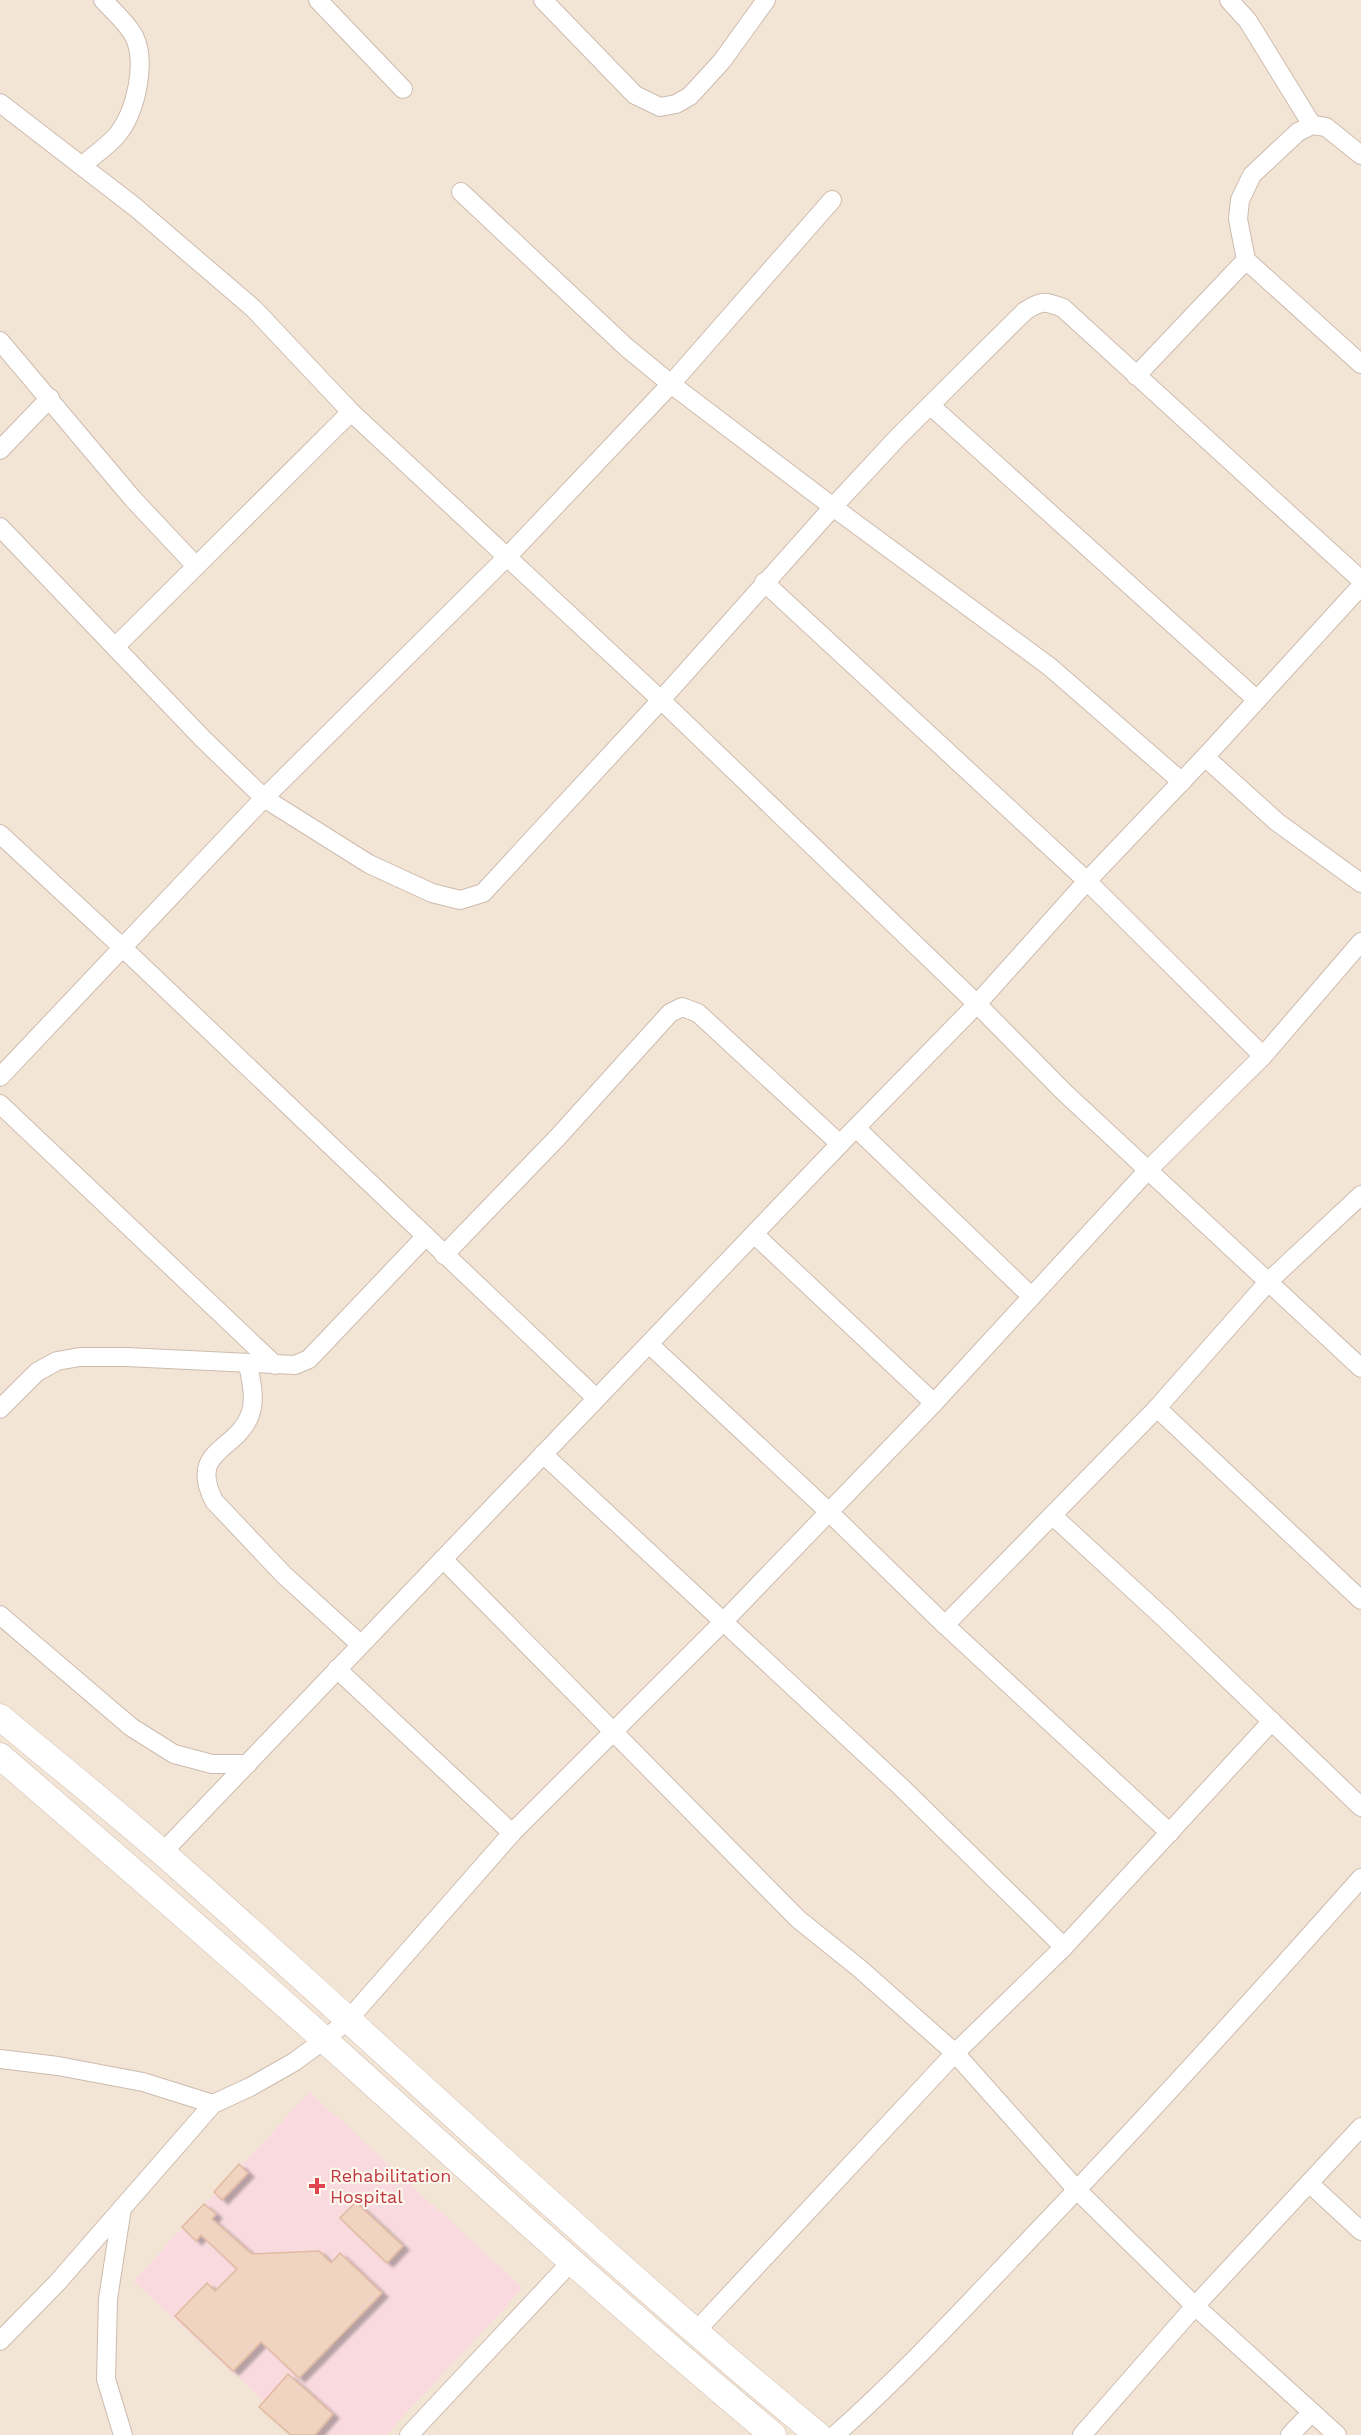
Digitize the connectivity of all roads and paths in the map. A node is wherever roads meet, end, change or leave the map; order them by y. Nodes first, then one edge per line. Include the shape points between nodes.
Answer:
1 (103, 0) edge
2 (318, 0) edge
3 (543, 0) edge
4 (1229, 0) edge
5 (762, 1) edge
6 (403, 88) dead end
7 (0, 103) edge
8 (1312, 125) junction
9 (1361, 155) edge
10 (83, 165) junction
11 (461, 192) dead end
12 (832, 200) dead end
13 (1246, 260) junction
14 (0, 341) edge
15 (1361, 364) edge
16 (1136, 376) junction
17 (671, 384) junction
18 (50, 398) junction
19 (930, 405) junction
20 (351, 412) junction
21 (0, 450) edge
22 (832, 507) junction
23 (0, 527) edge
24 (507, 557) junction
25 (195, 565) junction
26 (1361, 580) edge
27 (764, 582) junction
28 (1361, 586) edge
29 (115, 647) junction
30 (661, 700) junction
31 (1257, 700) junction
32 (1205, 758) junction
33 (1182, 782) junction
34 (264, 798) junction
35 (0, 834) edge
36 (1087, 881) junction
37 (1361, 884) edge
38 (1361, 942) edge
39 (123, 948) junction
40 (977, 1004) junction
41 (1263, 1056) junction
42 (0, 1077) edge
43 (0, 1104) edge
44 (856, 1128) junction
45 (840, 1144) junction
46 (1147, 1171) junction
47 (1361, 1195) edge
48 (754, 1234) junction
49 (426, 1236) junction
50 (444, 1254) junction
51 (1269, 1281) junction
52 (1031, 1296) junction
53 (649, 1344) junction
54 (248, 1364) junction
55 (275, 1365) junction
56 (1361, 1368) edge
57 (596, 1398) junction
58 (934, 1403) junction
59 (1157, 1408) junction
60 (0, 1409) edge
61 (543, 1454) junction
62 (828, 1511) junction
63 (1053, 1516) junction
64 (443, 1558) junction
65 (1361, 1600) edge
66 (0, 1615) edge
67 (724, 1621) junction
68 (945, 1625) junction
69 (360, 1644) junction
70 (337, 1669) junction
71 (0, 1717) edge
72 (1272, 1721) junction
73 (613, 1731) junction
74 (0, 1756) edge
75 (248, 1764) junction
76 (1361, 1807) edge
77 (512, 1833) junction
78 (1170, 1833) junction
79 (162, 1853) junction
80 (1361, 1878) edge
81 (1064, 1947) junction
82 (348, 2020) junction
83 (324, 2040) junction
84 (956, 2053) junction
85 (0, 2059) edge
86 (213, 2104) junction
87 (1361, 2127) edge
88 (1309, 2183) junction
89 (1077, 2190) junction
90 (122, 2208) junction
91 (1361, 2231) edge
92 (572, 2261) junction
93 (1196, 2306) junction
94 (696, 2331) junction
95 (0, 2341) edge
96 (1312, 2412) junction
97 (123, 2435) edge
98 (409, 2435) edge
99 (773, 2435) edge
100 (818, 2435) edge
101 (835, 2435) edge
102 (1082, 2435) edge
103 (1290, 2435) edge
104 (1337, 2435) edge

1 - 10 street via 133,34 141,65 128,118 118,134
2 - 6 street
3 - 5 street via 635,95 660,107 690,96 722,62
4 - 8 street via 1248,21
7 - 10 street
8 - 9 street via 1326,127
8 - 13 street via 1298,132 1252,175 1240,200 1238,219
10 - 20 street via 254,309
11 - 17 street
12 - 17 street
13 - 15 street
13 - 16 street
14 - 18 street
16 - 19 street via 1064,308 1038,302
16 - 26 street
17 - 22 street
17 - 24 street
18 - 21 street
18 - 25 street via 133,499
19 - 22 street
19 - 31 street
20 - 24 street
20 - 25 street
22 - 27 street
22 - 33 street via 1050,667
23 - 29 street
24 - 30 street
24 - 34 street
25 - 29 street
27 - 30 street
27 - 36 street
28 - 31 street
29 - 34 street
30 - 34 street via 483,893 460,900 432,894 369,864
30 - 40 street
31 - 32 street
32 - 33 street
32 - 37 street via 1277,822
33 - 36 street
34 - 39 street
35 - 39 street
36 - 40 street
36 - 41 street
38 - 41 street
39 - 42 street
39 - 49 street
40 - 44 street
40 - 46 street
41 - 46 street
43 - 55 street
44 - 45 street
44 - 52 street
45 - 48 street
45 - 50 street via 698,1013 682,1007 670,1013 557,1138
46 - 51 street
46 - 52 street
47 - 51 street
48 - 53 street
48 - 58 street
49 - 50 street
49 - 55 street via 309,1359 295,1365
50 - 57 street
51 - 56 street
51 - 59 street
52 - 58 street
53 - 57 street
53 - 62 street
54 - 55 street
54 - 60 street via 80,1357 57,1360 37,1372
54 - 69 street via 252,1408 241,1430 210,1461 205,1474 207,1487 214,1500 284,1575
57 - 61 street
58 - 62 street
59 - 63 street
59 - 65 street
61 - 64 street
61 - 67 street
62 - 67 street
62 - 68 street
63 - 68 street
63 - 72 street
64 - 69 street
64 - 73 street
66 - 75 street via 131,1727 174,1754 212,1764
67 - 73 street
67 - 81 street
68 - 78 street
69 - 70 street
70 - 75 street
70 - 77 street
71 - 79 main road
72 - 76 street
72 - 78 street
73 - 77 street
73 - 84 street via 798,1919
74 - 83 main road
75 - 79 street
77 - 82 street
78 - 81 street
79 - 82 main road
80 - 89 street
81 - 84 street
82 - 83 street
82 - 94 main road
83 - 86 street via 250,2087
83 - 92 main road
84 - 89 street
84 - 94 street
85 - 86 street via 143,2082
86 - 90 street
87 - 88 street
88 - 91 street
88 - 93 street
89 - 93 street
89 - 101 street via 890,2386
90 - 95 street
90 - 97 street via 108,2299 106,2379
92 - 98 street
92 - 99 main road
93 - 96 street
93 - 102 street
94 - 100 main road
96 - 103 street
96 - 104 street

